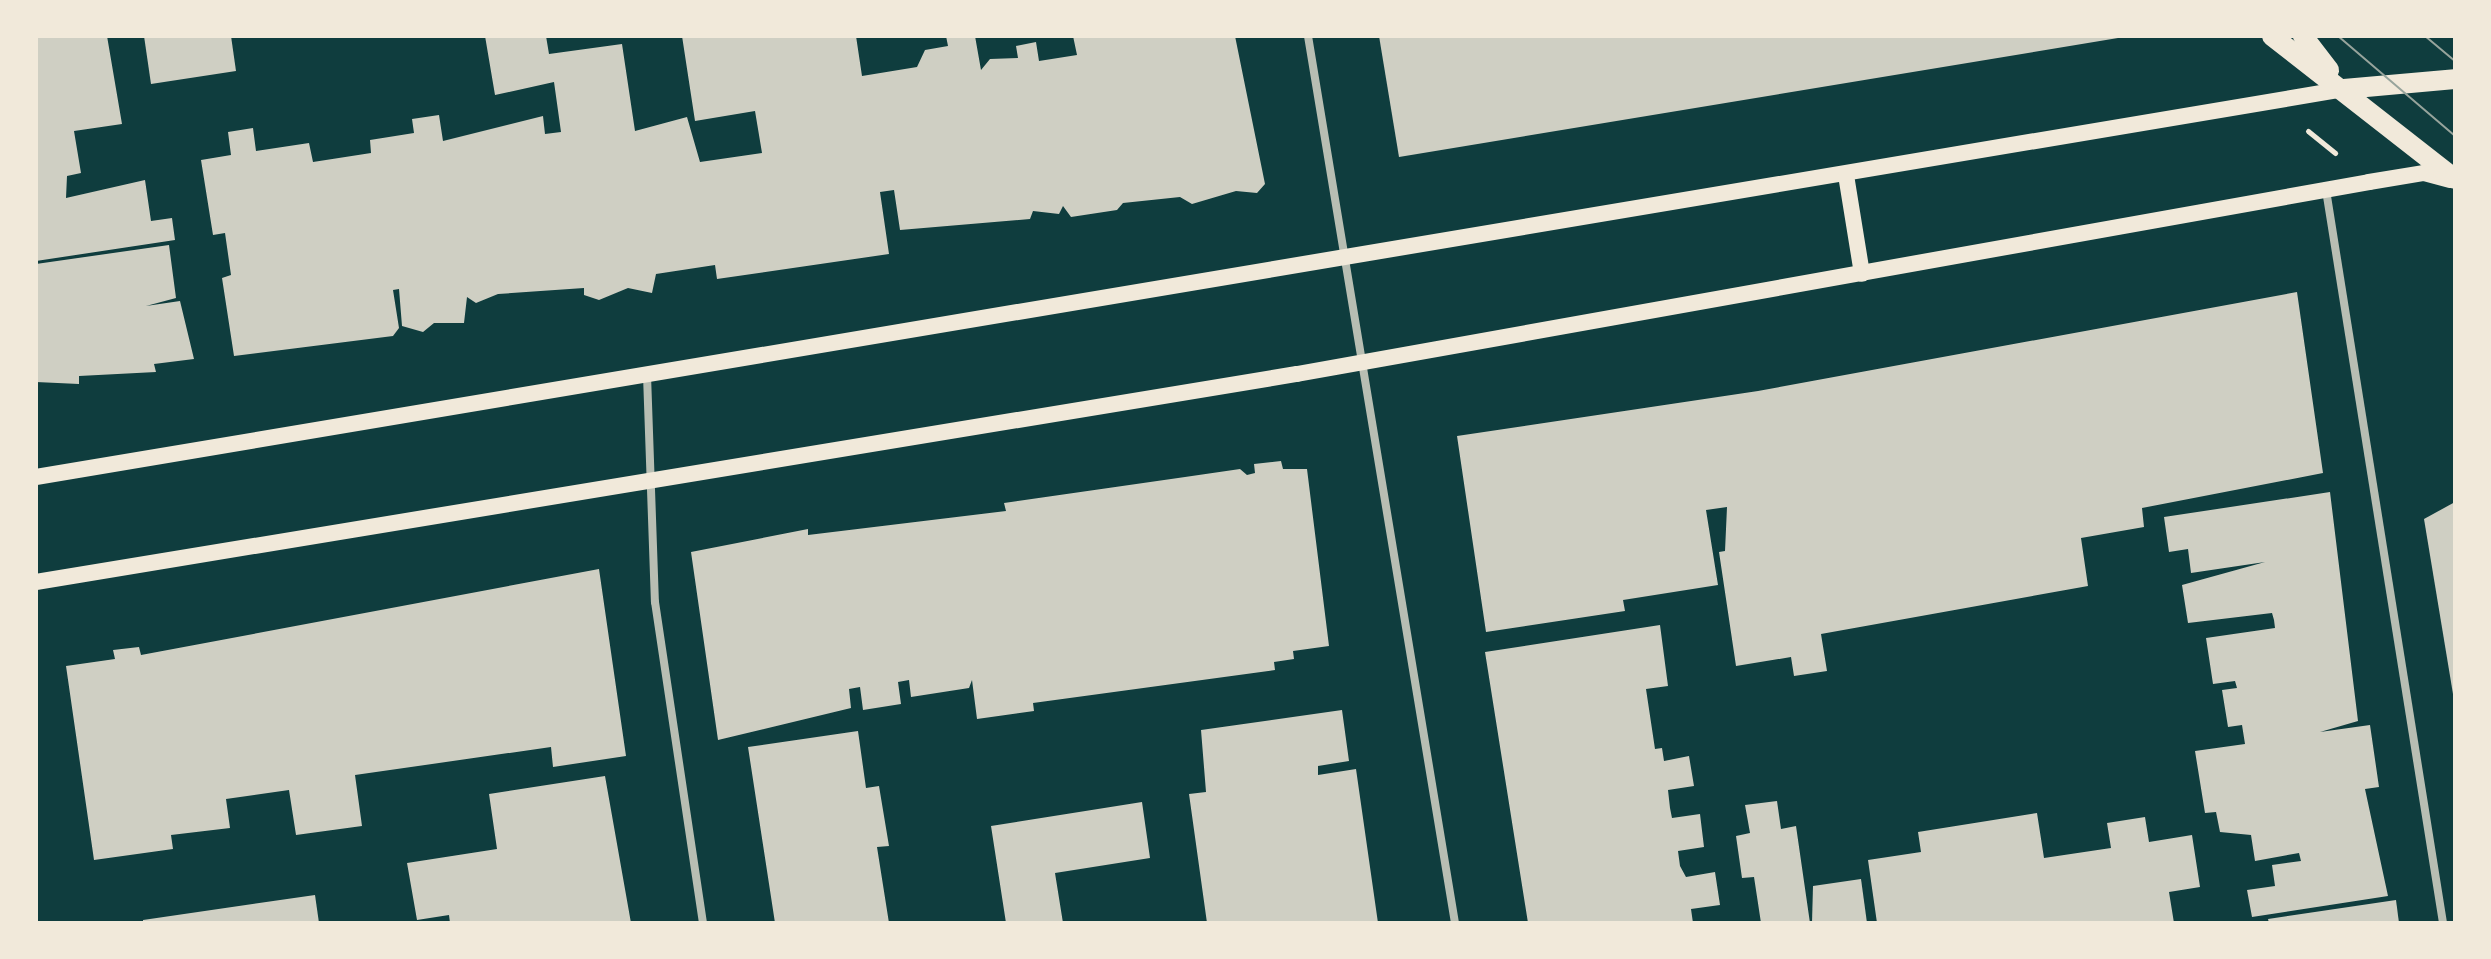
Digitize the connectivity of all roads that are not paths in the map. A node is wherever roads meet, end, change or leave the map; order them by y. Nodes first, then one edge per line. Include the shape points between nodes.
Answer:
1 (1308, 36) edge
2 (2272, 36) edge
3 (2303, 36) edge
4 (2455, 79) edge
5 (2344, 89) junction
6 (1846, 175) junction
7 (2455, 181) edge
8 (2326, 190) junction
9 (1346, 261) junction
10 (1862, 274) junction
11 (1363, 363) junction
12 (647, 375) junction
13 (36, 477) edge
14 (650, 480) junction
15 (36, 582) edge
16 (703, 923) edge
17 (1455, 923) edge
18 (2443, 923) edge

1 - 9 street
2 - 5 main road
3 - 5 main road
4 - 5 main road
5 - 6 main road
5 - 7 main road
6 - 9 main road
6 - 10 main road
7 - 8 main road via 2424,173
8 - 10 main road
8 - 18 street
9 - 11 street
9 - 12 main road
10 - 11 main road
11 - 14 main road
11 - 17 street
12 - 13 main road
12 - 14 street
14 - 15 main road
14 - 16 street via 655,602

